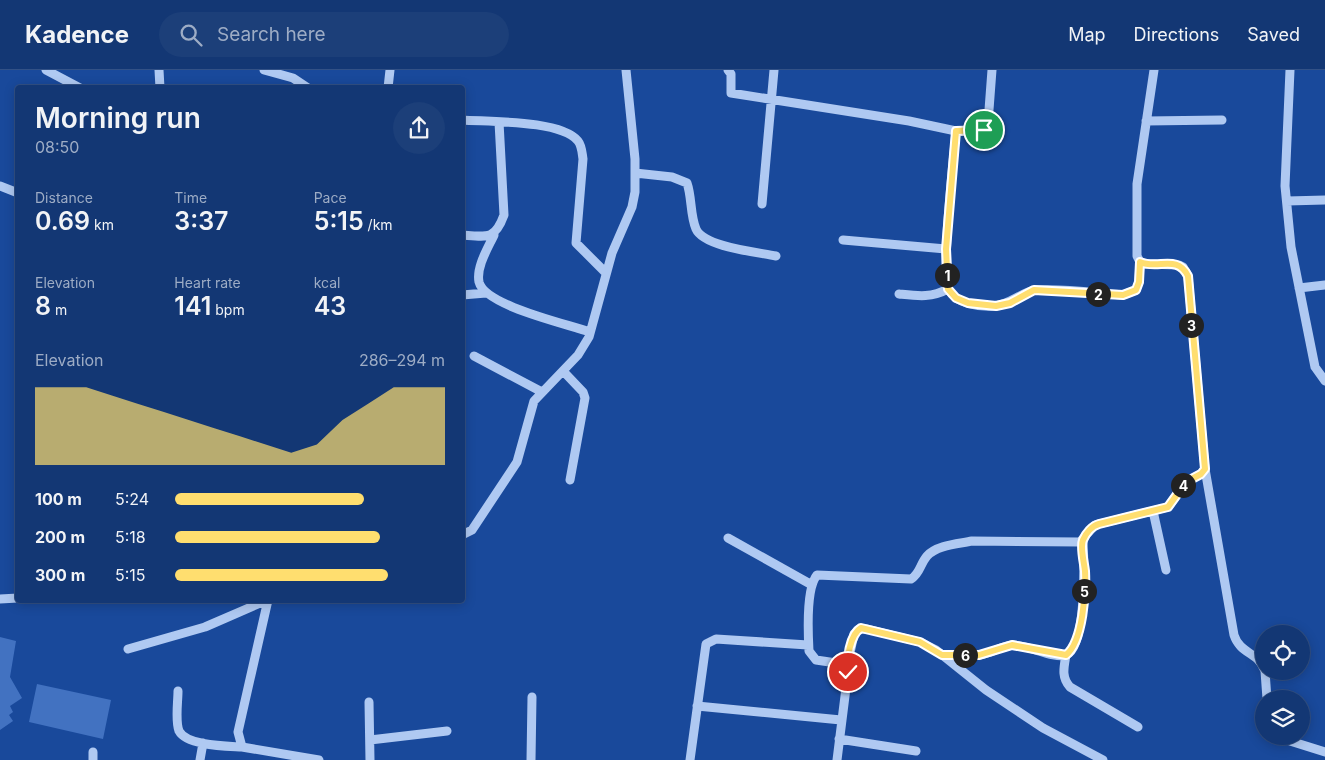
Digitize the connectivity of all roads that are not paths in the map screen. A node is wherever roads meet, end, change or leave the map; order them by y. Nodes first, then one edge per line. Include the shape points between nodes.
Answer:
1 (46, 70) edge
2 (159, 70) edge
3 (264, 70) edge
4 (390, 70) edge
5 (626, 70) edge
6 (728, 70) edge
7 (774, 70) edge
8 (992, 70) edge
9 (1154, 70) edge
10 (1290, 70) edge
11 (74, 85) edge
12 (160, 85) edge
13 (304, 85) edge
14 (388, 85) edge
15 (771, 99) junction
16 (465, 120) edge
17 (1222, 120) dead end
18 (1146, 121) junction
19 (499, 122) junction
20 (956, 131) junction
21 (635, 173) junction
22 (0, 186) edge
23 (15, 192) edge
24 (1325, 200) edge
25 (1287, 201) junction
26 (762, 204) dead end
27 (494, 234) junction
28 (465, 235) edge
29 (843, 240) dead end
30 (946, 249) junction
31 (776, 256) dead end
32 (1140, 262) junction
33 (605, 272) junction
34 (1325, 285) edge
35 (1299, 288) junction
36 (948, 289) junction
37 (486, 293) junction
38 (899, 294) dead end
39 (465, 295) edge
40 (590, 332) junction
41 (474, 356) dead end
42 (563, 371) junction
43 (1325, 381) edge
44 (542, 392) junction
45 (1205, 469) junction
46 (570, 480) dead end
47 (1153, 511) junction
48 (465, 534) edge
49 (728, 538) dead end
50 (1084, 539) junction
51 (1166, 570) dead end
52 (812, 585) junction
53 (15, 598) edge
54 (0, 599) edge
55 (260, 603) edge
56 (267, 603) edge
57 (808, 646) junction
58 (128, 649) dead end
59 (942, 655) junction
60 (1066, 655) junction
61 (1255, 657) edge
62 (847, 667) junction
63 (178, 691) dead end
64 (532, 697) dead end
65 (369, 702) dead end
66 (697, 706) junction
67 (841, 720) junction
68 (1138, 727) dead end
69 (447, 731) dead end
70 (839, 739) junction
71 (370, 740) junction
72 (203, 744) junction
73 (1303, 745) edge
74 (242, 747) junction
75 (916, 751) dead end
76 (1325, 752) edge
77 (200, 760) edge
78 (319, 760) edge
79 (370, 760) edge
80 (531, 760) edge
81 (690, 760) edge
82 (837, 760) edge
83 (1103, 760) edge

1 - 11 street
2 - 12 street
3 - 13 street via 293,78
4 - 14 street
5 - 21 street
6 - 15 street via 731,93
7 - 15 street
8 - 20 street via 986,128 979,132
9 - 18 street
10 - 25 street
15 - 20 street
15 - 26 street
16 - 19 street
17 - 18 street
18 - 32 street via 1137,184 1136,245
19 - 27 street via 505,202 502,221
19 - 33 street via 548,127 569,133 578,140 583,159 576,243
20 - 30 street
21 - 31 street via 672,176 686,183 696,229 701,236 728,246
21 - 33 street via 632,207
22 - 23 street
24 - 25 street
25 - 35 street via 1290,247
27 - 28 street via 485,237
27 - 37 street via 478,275
29 - 30 street
30 - 36 street
32 - 36 street via 1136,290 1123,295 1034,290 1010,303 985,306 956,298
32 - 45 street via 1179,265 1188,276
33 - 40 street
34 - 35 street
35 - 43 street via 1315,367
36 - 38 street via 928,296
37 - 39 street
37 - 40 street via 509,306
40 - 42 street via 578,355
41 - 44 street
42 - 44 street
42 - 46 street via 585,398
44 - 48 street via 531,409 525,442 517,462 472,530
45 - 47 street via 1186,482 1168,507
45 - 61 street via 1234,635 1242,649
47 - 50 street via 1099,524 1091,528
47 - 51 street
49 - 52 street
50 - 52 street via 959,543 933,551 911,579 824,574 817,575
50 - 60 street via 1083,605 1078,633
52 - 57 street
53 - 54 street
55 - 58 street via 205,627
56 - 74 street via 238,732
57 - 62 street via 816,660
57 - 66 street via 710,641 704,650
59 - 60 street via 979,655 1012,645
59 - 62 street via 920,642 861,628 854,634
59 - 83 street via 1035,723
60 - 68 street via 1065,681
62 - 67 street
63 - 72 street via 180,732
64 - 80 street
65 - 71 street
66 - 67 street
66 - 81 street
67 - 70 street
69 - 71 street
70 - 75 street
70 - 82 street
71 - 79 street
72 - 74 street
72 - 77 street
73 - 76 street
74 - 78 street

